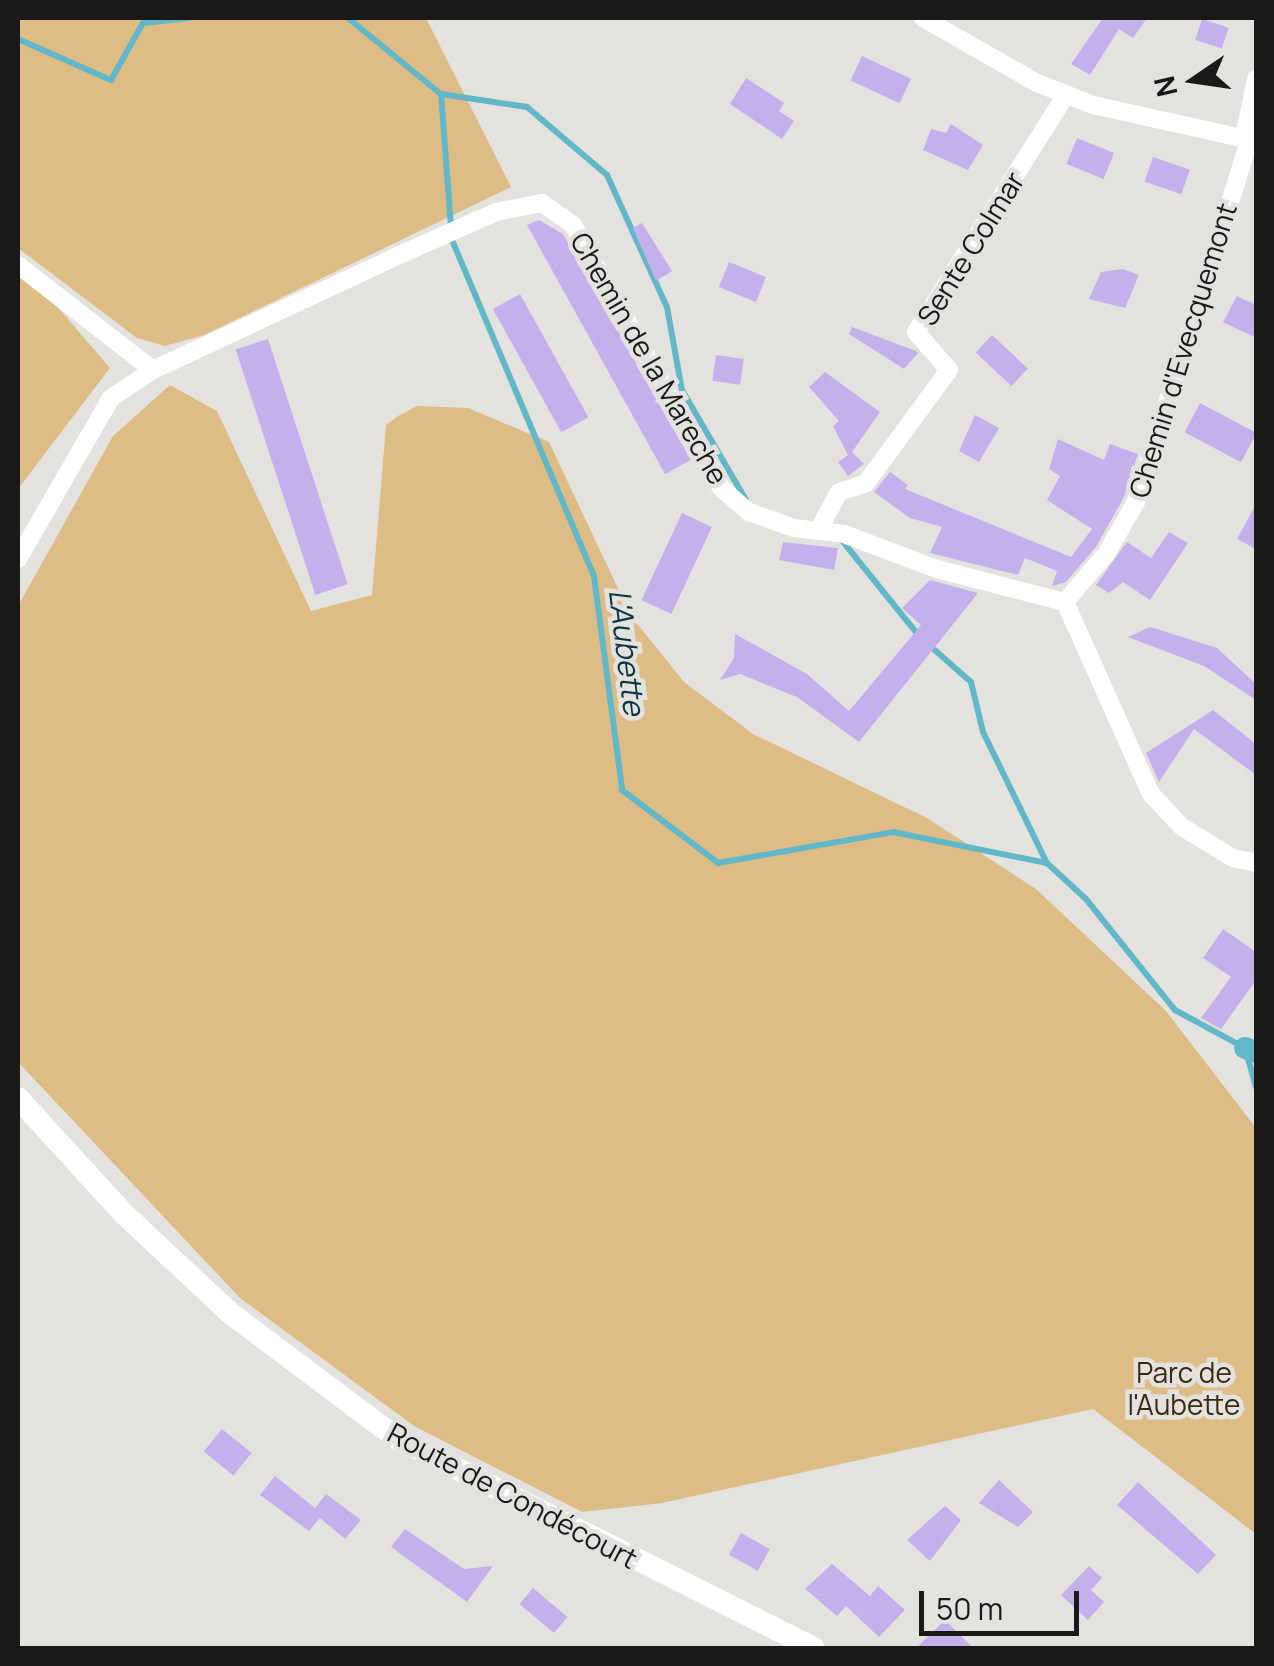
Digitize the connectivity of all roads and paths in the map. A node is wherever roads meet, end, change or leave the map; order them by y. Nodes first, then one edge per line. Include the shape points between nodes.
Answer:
1 (923, 18) edge
2 (1256, 79) edge
3 (1066, 95) junction
4 (1250, 139) edge
5 (18, 266) edge
6 (153, 370) junction
7 (818, 531) junction
8 (18, 559) edge
9 (1065, 602) junction
10 (1256, 863) edge
11 (18, 1098) edge
12 (813, 1648) edge

1 - 3 street
2 - 4 street, Chemin d'Evecquemont
3 - 4 street
3 - 7 street, Sente Colmar via 916,332 949,370 866,482 839,492
4 - 9 street, Chemin d'Evecquemont via 1136,502 1106,554
5 - 6 street
6 - 7 street, Chemin de la Mareche via 496,212 542,203 574,225 721,488 749,512
6 - 8 street, Chemin de la Mareche via 111,398
7 - 9 street, Chemin de la Mareche
9 - 10 street via 1151,794 1182,827 1233,858
11 - 12 street, Route de Condécourt via 124,1214 230,1313 398,1439

